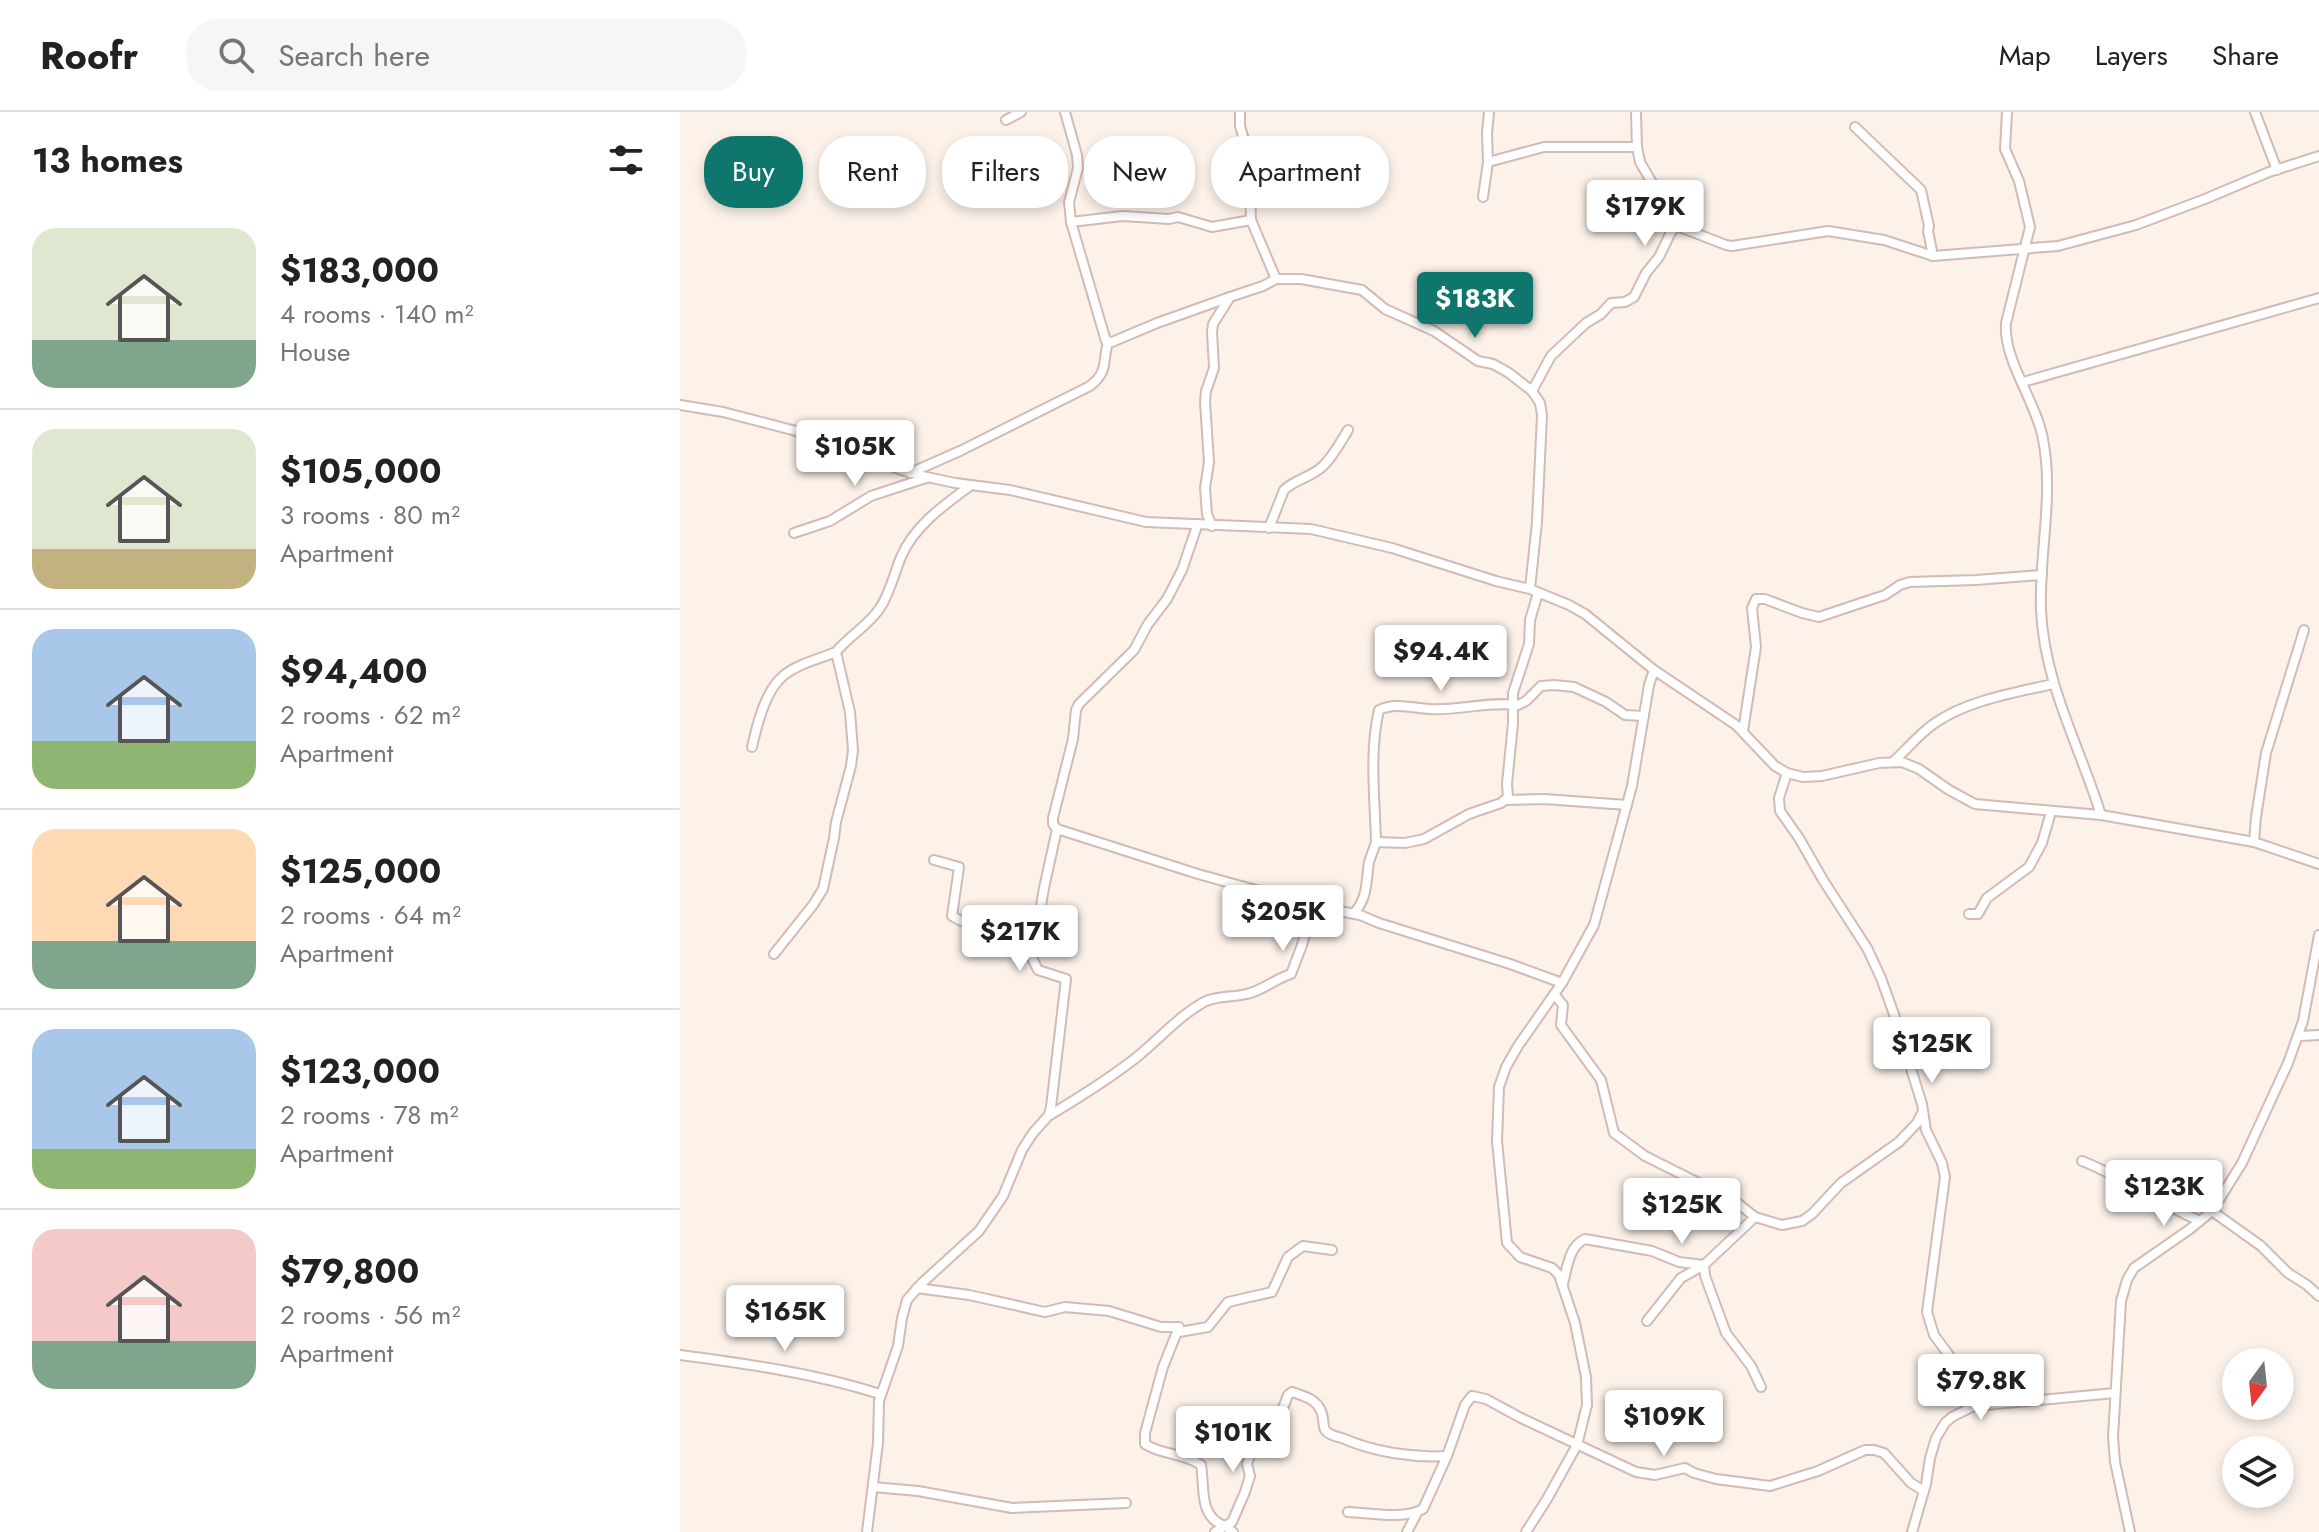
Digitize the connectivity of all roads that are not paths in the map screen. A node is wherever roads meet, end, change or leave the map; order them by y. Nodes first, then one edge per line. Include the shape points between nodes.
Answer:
1 (1021, 112) edge
2 (1065, 112) edge
3 (1240, 112) edge
4 (1489, 112) edge
5 (1636, 112) edge
6 (2007, 112) edge
7 (2255, 112) edge
8 (1006, 120) dead end
9 (1855, 127) dead end
10 (1637, 147) junction
11 (2319, 156) edge
12 (1488, 162) junction
13 (2277, 170) junction
14 (1483, 197) dead end
15 (1251, 220) junction
16 (1071, 222) junction
17 (1677, 226) junction
18 (2024, 249) junction
19 (1933, 256) junction
20 (1276, 279) junction
21 (1230, 297) junction
22 (2319, 298) edge
23 (1108, 343) junction
24 (2023, 382) junction
25 (1532, 391) junction
26 (680, 405) edge
27 (1348, 430) dead end
28 (910, 473) junction
29 (927, 477) junction
30 (971, 485) junction
31 (1197, 526) junction
32 (1212, 526) junction
33 (1269, 528) junction
34 (794, 533) dead end
35 (2042, 575) junction
36 (1534, 591) junction
37 (2304, 630) dead end
38 (836, 652) junction
39 (1654, 670) junction
40 (2053, 684) junction
41 (1513, 705) junction
42 (1644, 716) junction
43 (1743, 731) junction
44 (752, 747) dead end
45 (1894, 761) junction
46 (1787, 773) junction
47 (1507, 800) junction
48 (1627, 805) junction
49 (2051, 812) junction
50 (2101, 815) junction
51 (1057, 829) junction
52 (1376, 842) junction
53 (2254, 842) junction
54 (934, 860) dead end
55 (2319, 864) edge
56 (1313, 906) junction
57 (1354, 913) junction
58 (1969, 914) dead end
59 (1035, 934) junction
60 (2319, 935) edge
61 (774, 954) dead end
62 (1562, 983) junction
63 (1554, 994) junction
64 (2319, 1035) edge
65 (2298, 1036) junction
66 (1922, 1104) junction
67 (1049, 1115) junction
68 (2082, 1161) dead end
69 (2212, 1211) junction
70 (1755, 1217) junction
71 (2200, 1221) junction
72 (1332, 1250) dead end
73 (1704, 1265) junction
74 (1563, 1284) junction
75 (917, 1288) junction
76 (2319, 1296) edge
77 (1647, 1321) dead end
78 (1179, 1332) junction
79 (680, 1355) edge
80 (1761, 1387) dead end
81 (2115, 1393) junction
82 (880, 1394) junction
83 (1974, 1406) junction
84 (1577, 1445) junction
85 (1447, 1456) junction
86 (873, 1487) junction
87 (1924, 1491) junction
88 (1126, 1503) dead end
89 (1348, 1512) dead end
90 (1417, 1513) junction
91 (1225, 1526) junction
92 (867, 1532) edge
93 (1215, 1532) edge
94 (1233, 1532) edge
95 (1407, 1532) edge
96 (1526, 1532) edge
97 (1912, 1532) edge
98 (2130, 1532) edge

1 - 8 street
2 - 16 street via 1078,168 1069,202
3 - 15 street via 1249,157
4 - 12 street
5 - 10 street
6 - 18 street via 2005,149 2030,227
7 - 13 street
9 - 19 street via 1921,190
10 - 12 street via 1544,147
10 - 17 street via 1640,162
11 - 13 street
12 - 14 street
13 - 18 street via 2136,225 2058,246
15 - 16 street via 1212,227 1178,217
15 - 20 street
16 - 23 street
17 - 19 street via 1726,245 1828,231 1884,240
17 - 25 street via 1634,297 1611,303 1586,323 1548,359
18 - 19 street
18 - 24 street via 2005,334
20 - 21 street
20 - 25 street via 1362,290 1385,309 1434,331
21 - 23 street
21 - 32 street via 1213,324 1214,368 1206,391 1205,488
22 - 24 street
23 - 28 street via 1103,372 1090,386
24 - 35 street via 2046,458
25 - 36 street via 1542,415
26 - 28 street via 825,439
27 - 33 street via 1322,468 1288,485
28 - 29 street
29 - 30 street
29 - 34 street via 871,496 830,521
30 - 31 street via 1146,522
30 - 38 street via 943,505 910,541 882,606
31 - 32 street
31 - 51 street via 1182,570 1134,650 1076,710 1055,807
32 - 33 street
33 - 36 street via 1344,535
35 - 40 street via 2043,633
35 - 43 street via 1910,582 1819,617 1756,599 1756,647
36 - 39 street via 1585,614
36 - 41 street via 1529,644
37 - 53 street via 2266,753
38 - 44 street via 781,677 758,720
38 - 61 street via 850,712 851,766 823,889
39 - 42 street
39 - 43 street
40 - 45 street via 1959,710 1935,723
40 - 50 street
41 - 42 street via 1541,686 1554,685 1574,687 1625,715
41 - 47 street
41 - 52 street via 1396,705 1379,710
42 - 48 street
43 - 46 street
45 - 46 street via 1822,776
45 - 49 street via 1910,764 1975,804
46 - 66 street via 1780,811 1867,948
47 - 48 street
47 - 52 street via 1424,839
48 - 62 street via 1594,925
49 - 50 street
49 - 58 street via 2029,867 1987,898 1978,914
50 - 53 street
51 - 56 street
51 - 59 street
52 - 57 street via 1365,898
53 - 55 street
54 - 59 street via 959,867 952,916 995,930
56 - 57 street
56 - 67 street via 1291,974 1257,991 1217,996 1192,1009 1102,1083
57 - 62 street
59 - 67 street via 1035,966 1066,979
60 - 65 street
62 - 63 street
63 - 70 street via 1563,1005 1561,1025 1601,1080 1614,1133
63 - 74 street via 1506,1067 1499,1087 1497,1141 1507,1243 1520,1257 1552,1268
64 - 65 street
65 - 69 street via 2242,1163
66 - 70 street via 1920,1118 1899,1142 1841,1183 1802,1221 1782,1225
66 - 83 street via 1945,1177 1927,1312 1934,1335 1971,1385
67 - 75 street via 1022,1150 1003,1196 979,1231
68 - 71 street
69 - 71 street
69 - 76 street
70 - 73 street
71 - 81 street via 2143,1260 2127,1280
72 - 78 street via 1303,1246 1288,1257 1272,1292 1228,1302 1208,1327
73 - 74 street via 1585,1239 1572,1252
73 - 77 street via 1681,1278
73 - 80 street via 1726,1333
74 - 84 street via 1586,1377 1587,1405
75 - 78 street via 1045,1312 1065,1307 1109,1311 1161,1327 1178,1326
75 - 82 street via 907,1300 898,1346
78 - 91 street via 1163,1367 1145,1444 1201,1465 1208,1514
79 - 82 street via 774,1367
81 - 83 street
81 - 98 street via 2115,1462
82 - 86 street
83 - 87 street via 1945,1423 1936,1438
84 - 85 street via 1472,1396
84 - 87 street via 1646,1475 1688,1468 1716,1479 1764,1486 1874,1450 1884,1453
84 - 96 street
85 - 90 street
85 - 91 street via 1408,1455 1342,1439 1325,1431 1314,1400 1292,1392 1250,1455 1245,1492 1232,1522
86 - 88 street via 1012,1508
86 - 92 street
87 - 97 street
89 - 90 street
90 - 95 street
91 - 93 street
91 - 94 street

